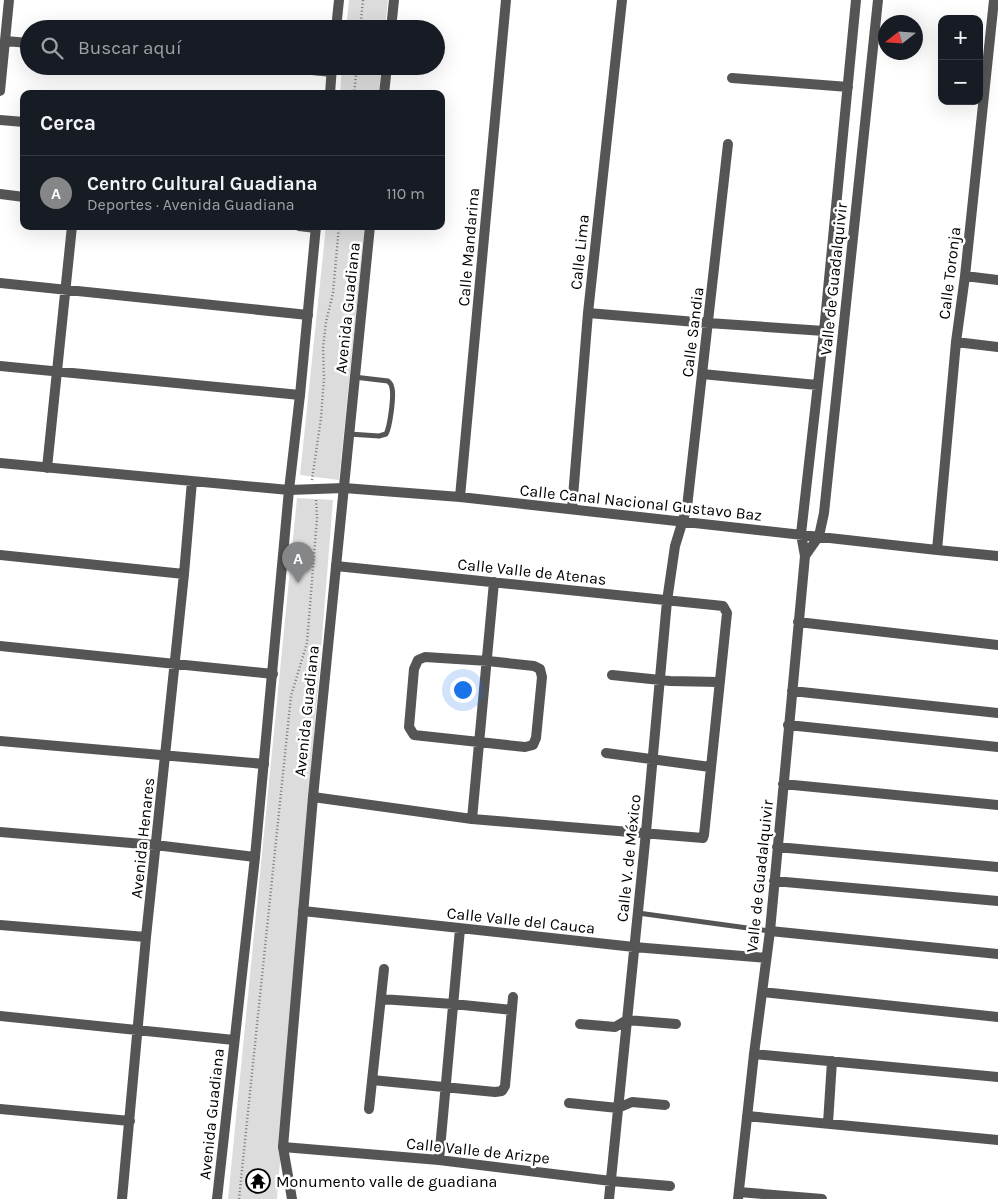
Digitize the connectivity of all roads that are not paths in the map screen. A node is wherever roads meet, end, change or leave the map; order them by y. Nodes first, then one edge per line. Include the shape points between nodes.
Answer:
1 (9, 0) edge
2 (339, 0) edge
3 (394, 0) edge
4 (506, 0) edge
5 (622, 0) edge
6 (856, 0) edge
7 (878, 0) edge
8 (994, 0) edge
9 (337, 20) edge
10 (392, 20) edge
11 (5, 41) junction
12 (20, 42) edge
13 (332, 75) edge
14 (386, 75) edge
15 (732, 78) dead end
16 (848, 87) junction
17 (330, 90) edge
18 (384, 90) edge
19 (0, 91) edge
20 (0, 120) edge
21 (20, 122) edge
22 (728, 144) dead end
23 (0, 194) edge
24 (20, 196) edge
25 (72, 230) edge
26 (316, 230) edge
27 (370, 230) edge
28 (965, 276) junction
29 (998, 280) edge
30 (0, 283) edge
31 (66, 290) junction
32 (588, 313) junction
33 (308, 316) junction
34 (708, 324) junction
35 (824, 331) junction
36 (956, 342) junction
37 (998, 347) edge
38 (0, 366) edge
39 (57, 372) junction
40 (702, 374) junction
41 (354, 377) junction
42 (817, 386) junction
43 (300, 395) junction
44 (349, 434) junction
45 (0, 463) edge
46 (47, 468) junction
47 (192, 481) junction
48 (344, 488) junction
49 (289, 490) junction
50 (460, 497) junction
51 (572, 508) junction
52 (682, 522) junction
53 (801, 534) junction
54 (819, 536) junction
55 (937, 550) junction
56 (0, 555) edge
57 (805, 556) junction
58 (998, 556) edge
59 (336, 566) junction
60 (184, 574) junction
61 (494, 582) junction
62 (667, 601) junction
63 (798, 622) junction
64 (998, 645) edge
65 (0, 646) edge
66 (488, 661) junction
67 (175, 664) junction
68 (273, 674) junction
69 (612, 675) dead end
70 (660, 680) junction
71 (719, 682) junction
72 (792, 691) junction
73 (998, 713) edge
74 (788, 725) junction
75 (0, 741) edge
76 (479, 742) junction
77 (998, 748) edge
78 (606, 752) dead end
79 (166, 756) junction
80 (653, 760) junction
81 (264, 764) junction
82 (710, 767) junction
83 (783, 784) junction
84 (313, 797) junction
85 (998, 805) edge
86 (472, 819) junction
87 (0, 832) edge
88 (646, 832) junction
89 (156, 845) junction
90 (777, 847) junction
91 (255, 857) junction
92 (998, 867) edge
93 (774, 882) junction
94 (998, 900) edge
95 (303, 911) junction
96 (637, 913) junction
97 (0, 924) edge
98 (460, 929) junction
99 (770, 930) junction
100 (146, 937) junction
101 (634, 947) junction
102 (998, 954) edge
103 (766, 958) junction
104 (384, 969) dead end
105 (762, 992) junction
106 (513, 997) dead end
107 (382, 999) junction
108 (453, 1004) junction
109 (512, 1010) junction
110 (0, 1016) edge
111 (998, 1017) edge
112 (627, 1020) junction
113 (580, 1024) dead end
114 (676, 1024) dead end
115 (138, 1031) junction
116 (234, 1040) junction
117 (754, 1054) junction
118 (832, 1061) junction
119 (998, 1077) edge
120 (372, 1080) junction
121 (445, 1087) junction
122 (569, 1103) dead end
123 (664, 1105) dead end
124 (369, 1108) dead end
125 (618, 1108) junction
126 (0, 1109) edge
127 (747, 1116) junction
128 (130, 1121) junction
129 (828, 1123) junction
130 (998, 1140) edge
131 (283, 1147) junction
132 (439, 1160) junction
133 (611, 1181) junction
134 (670, 1186) dead end
135 (739, 1195) edge
136 (122, 1199) edge
137 (217, 1199) edge
138 (292, 1199) edge
139 (609, 1199) edge
140 (822, 1199) edge

1 - 11 street
2 - 9 street
3 - 10 street
4 - 50 street, Calle Mandarina
5 - 32 street, Calle Lima
6 - 16 street, Valle de Guadalquivir
7 - 54 street, Valle de Guadalquivir
8 - 28 street, Calle Toronja
11 - 12 street
11 - 19 street
13 - 17 street
14 - 18 street
15 - 16 street
16 - 35 street, Valle de Guadalquivir
20 - 21 street
22 - 34 street, Calle Sandia
23 - 24 street
25 - 31 street
26 - 33 street, Avenida Guadiana
27 - 41 street, Avenida Guadiana
28 - 29 street
28 - 36 street, Calle Toronja
30 - 31 street
31 - 33 street
31 - 39 street
32 - 34 street
32 - 51 street, Calle Lima
33 - 43 street, Avenida Guadiana
34 - 35 street
34 - 40 street, Calle Sandia
35 - 42 street, Valle de Guadalquivir
36 - 37 street
36 - 55 street, Calle Toronja
38 - 39 street
39 - 43 street
39 - 46 street
40 - 42 street
40 - 52 street, Calle Sandia via 687,507
41 - 44 street, Avenida Guadiana
41 - 44 lane via 390,383 389,427 386,434 379,436
42 - 53 street, Valle de Guadalquivir
43 - 49 street, Avenida Guadiana
44 - 48 street, Avenida Guadiana
45 - 46 street, Calle Canal Nacional Gustavo Baz
46 - 47 street, Calle Canal Nacional Gustavo Baz
47 - 49 street, Calle Canal Nacional Gustavo Baz
47 - 60 street, Avenida Henares
48 - 49 street, Calle Canal Nacional Gustavo Baz
48 - 50 street, Calle Canal Nacional Gustavo Baz
48 - 59 street, Avenida Guadiana
49 - 68 street, Avenida Guadiana
50 - 51 street, Calle Canal Nacional Gustavo Baz
51 - 52 street, Calle Canal Nacional Gustavo Baz
52 - 53 street, Calle Canal Nacional Gustavo Baz
52 - 62 street, Calle V. de México via 674,546
53 - 54 street, Calle Canal Nacional Gustavo Baz
53 - 57 street, Valle de Guadalquivir
54 - 55 street, Calle Canal Nacional Gustavo Baz
54 - 57 street, Valle de Guadalquivir
55 - 58 street, Calle Canal Nacional Gustavo Baz
56 - 60 street
57 - 63 street, Valle de Guadalquivir
59 - 61 street, Calle Valle de Atenas
59 - 84 street, Avenida Guadiana
60 - 67 street, Avenida Henares
61 - 62 street, Calle Valle de Atenas
61 - 66 street
62 - 70 street, Calle V. de México
62 - 71 street, Calle Valle de Atenas via 724,608
63 - 64 street
63 - 72 street, Valle de Guadalquivir
65 - 67 street
66 - 76 street
66 - 76 street via 540,669 536,738 533,745 525,747
66 - 76 street via 425,657 418,660 414,669 409,727 412,733
67 - 68 street
67 - 79 street, Avenida Henares
68 - 81 street, Avenida Guadiana
69 - 70 street
70 - 71 street
70 - 80 street, Calle V. de México
71 - 82 street
72 - 73 street
72 - 74 street, Valle de Guadalquivir
74 - 77 street
74 - 83 street, Valle de Guadalquivir
75 - 79 street
76 - 86 street
78 - 80 street
79 - 81 street
79 - 89 street, Avenida Henares
80 - 82 street
80 - 88 street, Calle V. de México
81 - 91 street, Avenida Guadiana
82 - 88 street via 703,838
83 - 85 street
83 - 90 street, Valle de Guadalquivir
84 - 86 street
84 - 95 street, Avenida Guadiana
86 - 88 street
87 - 89 street
88 - 96 street, Calle V. de México
89 - 91 street
89 - 100 street, Avenida Henares
90 - 92 street
90 - 93 street, Valle de Guadalquivir
91 - 116 street, Avenida Guadiana
93 - 94 street
93 - 99 street, Valle de Guadalquivir
95 - 98 street, Calle Valle del Cauca
95 - 131 street, Avenida Guadiana
96 - 99 lane
96 - 101 street, Calle V. de México
97 - 100 street
98 - 101 street, Calle Valle del Cauca
98 - 108 street
99 - 102 street
99 - 103 street, Valle de Guadalquivir
100 - 115 street, Avenida Henares
101 - 103 street, Calle Valle del Cauca
101 - 112 street, Calle V. de México
103 - 105 street, Valle de Guadalquivir
104 - 107 street
105 - 111 street
105 - 117 street, Valle de Guadalquivir
106 - 109 street
107 - 108 street
107 - 120 street
108 - 109 street
108 - 121 street
109 - 121 street via 502,1091
110 - 115 street
112 - 113 street via 615,1027
112 - 114 street
112 - 125 street, Calle V. de México
115 - 116 street
115 - 128 street, Avenida Henares
116 - 137 street, Avenida Guadiana
117 - 118 street
117 - 127 street, Valle de Guadalquivir
118 - 119 street
118 - 129 street
120 - 121 street
120 - 124 street
121 - 132 street
122 - 125 street
123 - 125 street via 632,1102
125 - 133 street, Calle V. de México
126 - 128 street
127 - 129 street
127 - 135 street, Valle de Guadalquivir
128 - 136 street, Avenida Henares
129 - 130 street
131 - 132 street, Calle Valle de Arizpe
131 - 138 street, Avenida Guadiana
132 - 133 street, Calle Valle de Arizpe
133 - 134 street, Calle Valle de Arizpe
133 - 139 street, Calle V. de México
135 - 140 street

